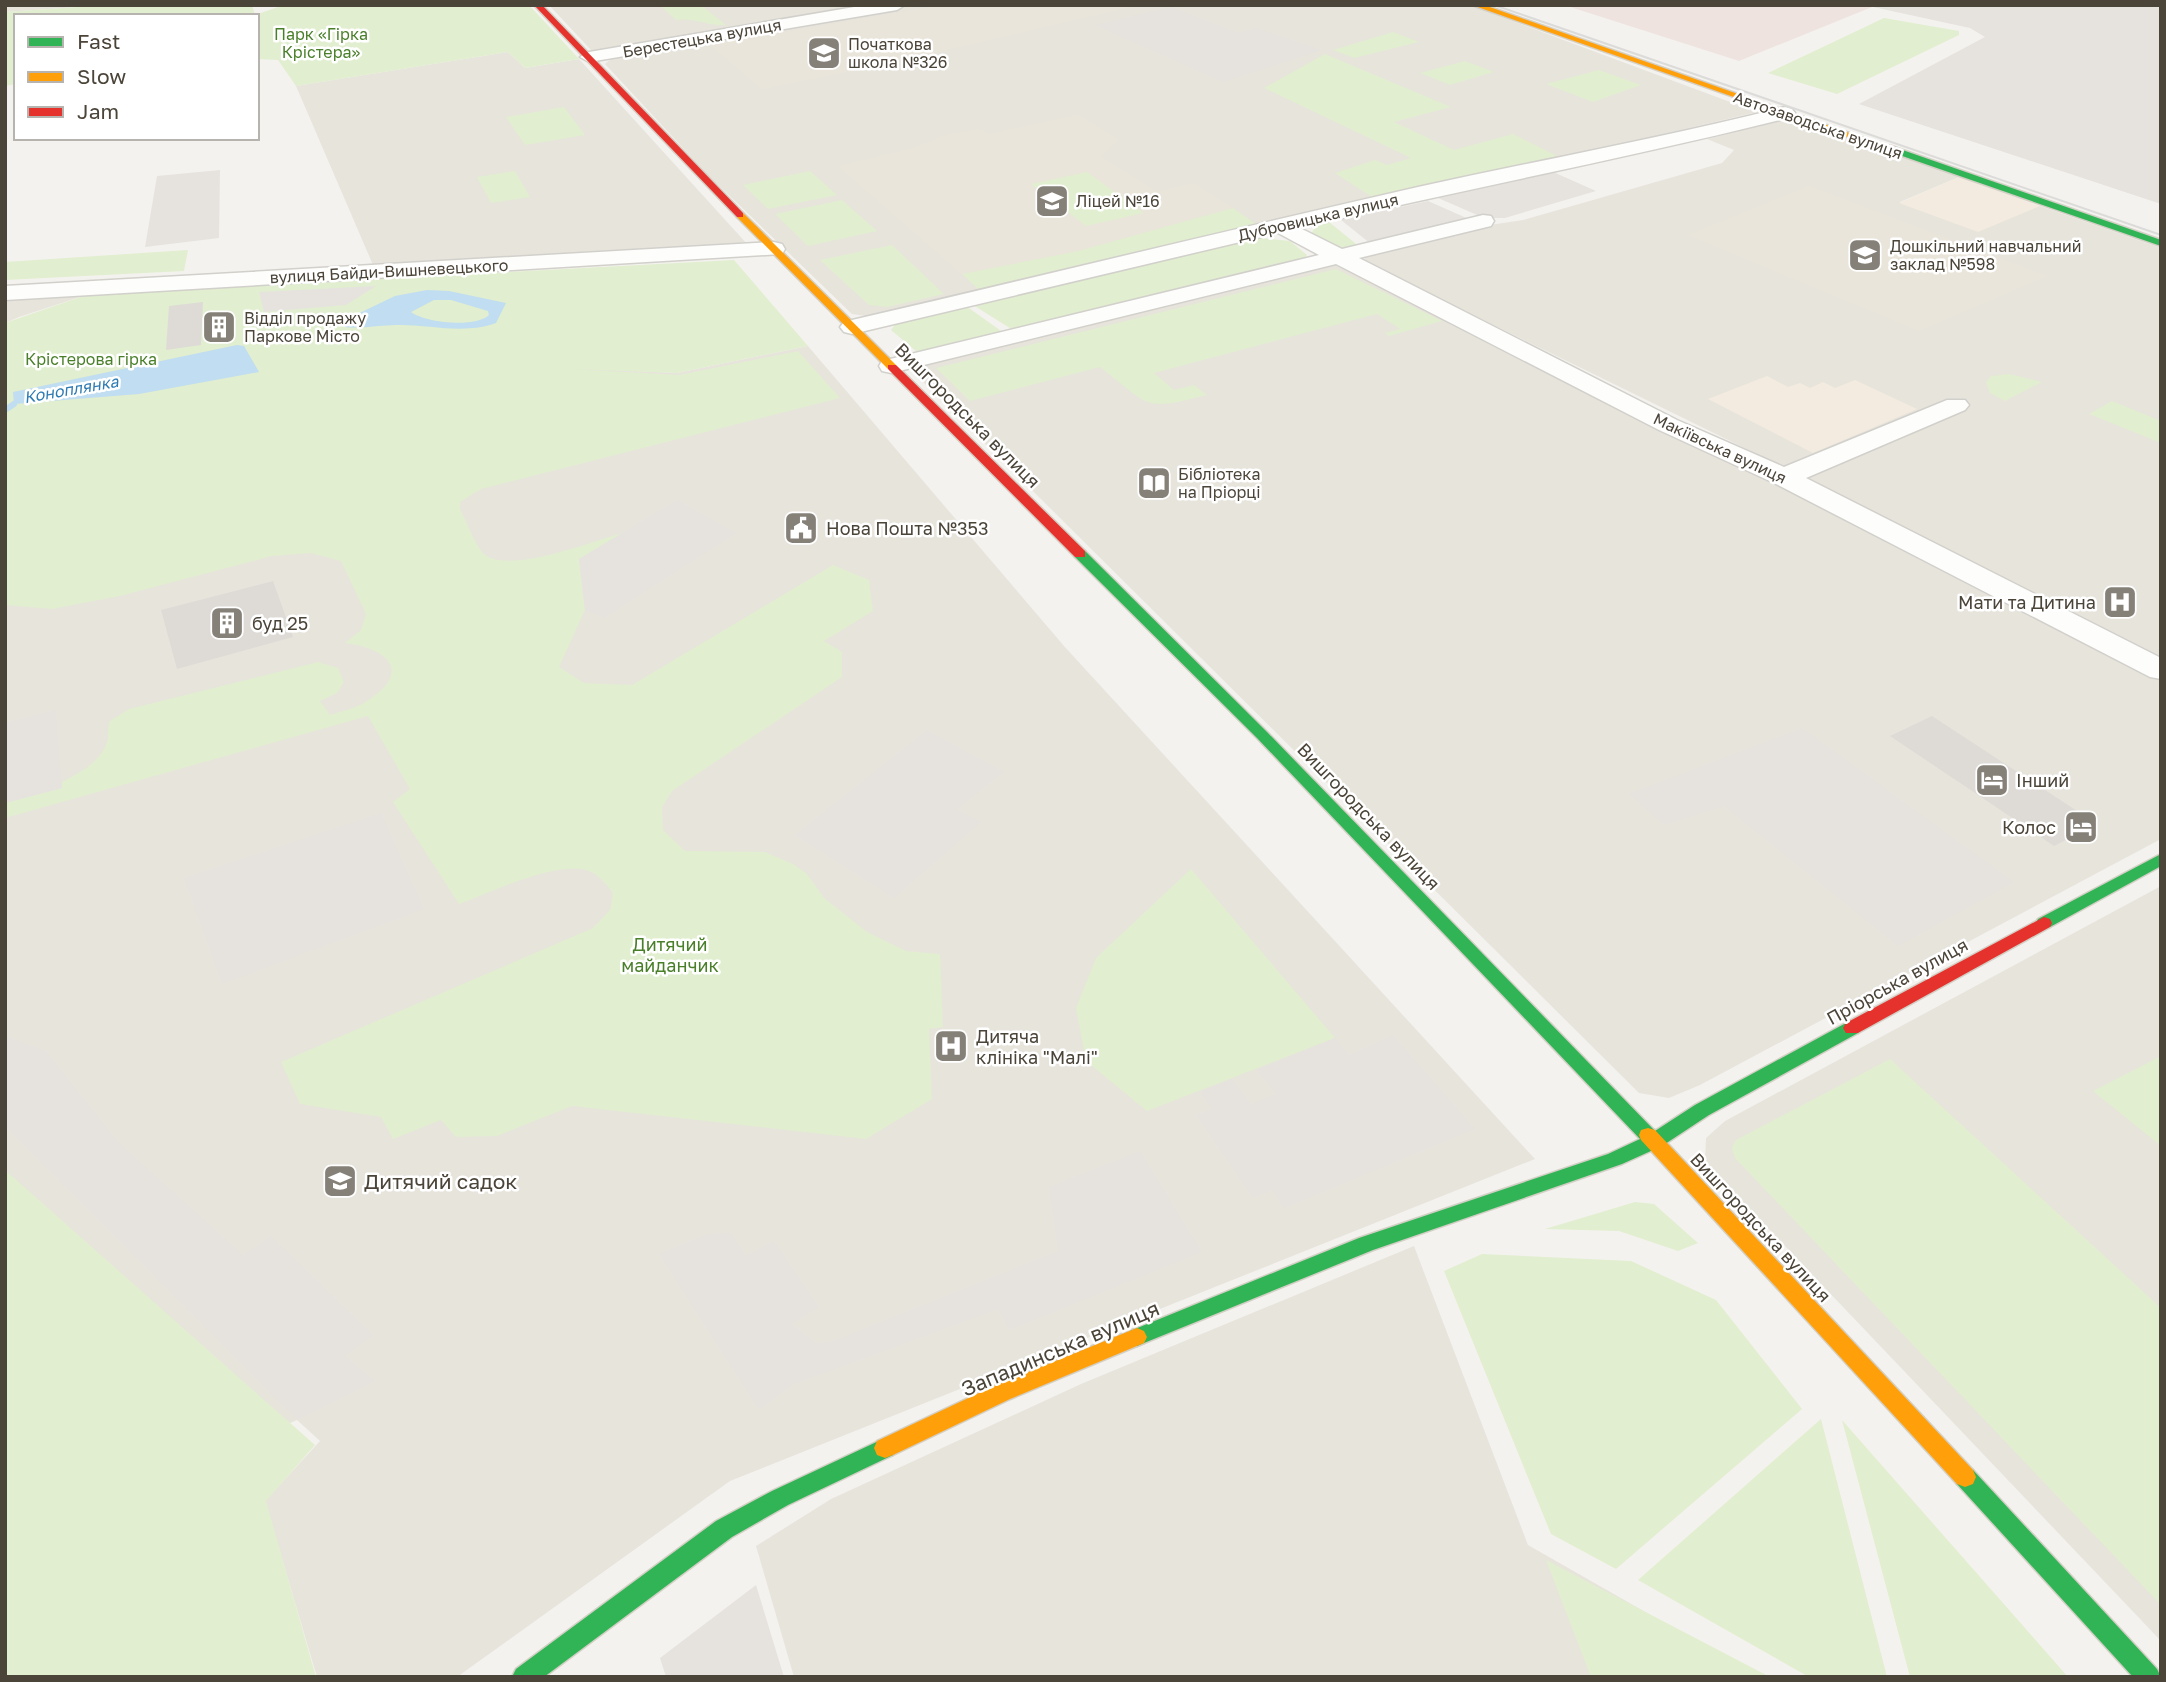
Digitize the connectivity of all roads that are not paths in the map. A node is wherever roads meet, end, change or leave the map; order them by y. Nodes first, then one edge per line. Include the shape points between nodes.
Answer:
1 (538, 5) edge
2 (897, 5) edge
3 (1476, 5) edge
4 (1526, 5) edge
5 (1625, 39) dead end
6 (589, 57) junction
7 (1785, 113) junction
8 (1483, 220) dead end
9 (1280, 226) junction
10 (2161, 243) edge
11 (774, 249) junction
12 (1338, 256) junction
13 (5, 293) edge
14 (852, 327) junction
15 (891, 366) junction
16 (1956, 405) dead end
17 (1784, 477) junction
18 (2161, 670) edge
19 (2161, 859) edge
20 (1655, 1141) junction
21 (524, 1677) edge
22 (2149, 1677) edge

1 - 6 main road, Вишгородська вулиця
2 - 6 street, Берестецька вулиця
3 - 7 main road, Автозаводська вулиця
4 - 5 main road
6 - 11 main road, Вишгородська вулиця
7 - 9 street, Дубровицька вулиця
7 - 10 main road, Автозаводська вулиця
8 - 12 street
9 - 12 street, Макіївська вулиця
9 - 14 street, Дубровицька вулиця
11 - 13 street, вулиця Байди-Вишневецького
11 - 14 main road, Вишгородська вулиця
12 - 15 street
12 - 17 street, Макіївська вулиця via 1668,425
14 - 15 main road, Вишгородська вулиця
15 - 20 main road, Вишгородська вулиця via 1280,753
16 - 17 street
17 - 18 street, Макіївська вулиця
19 - 20 main road, Пріорська вулиця via 1702,1110
20 - 21 main road, Западинська вулиця via 1615,1159 1366,1244 1060,1368 780,1498 724,1529
20 - 22 main road, Вишгородська вулиця

